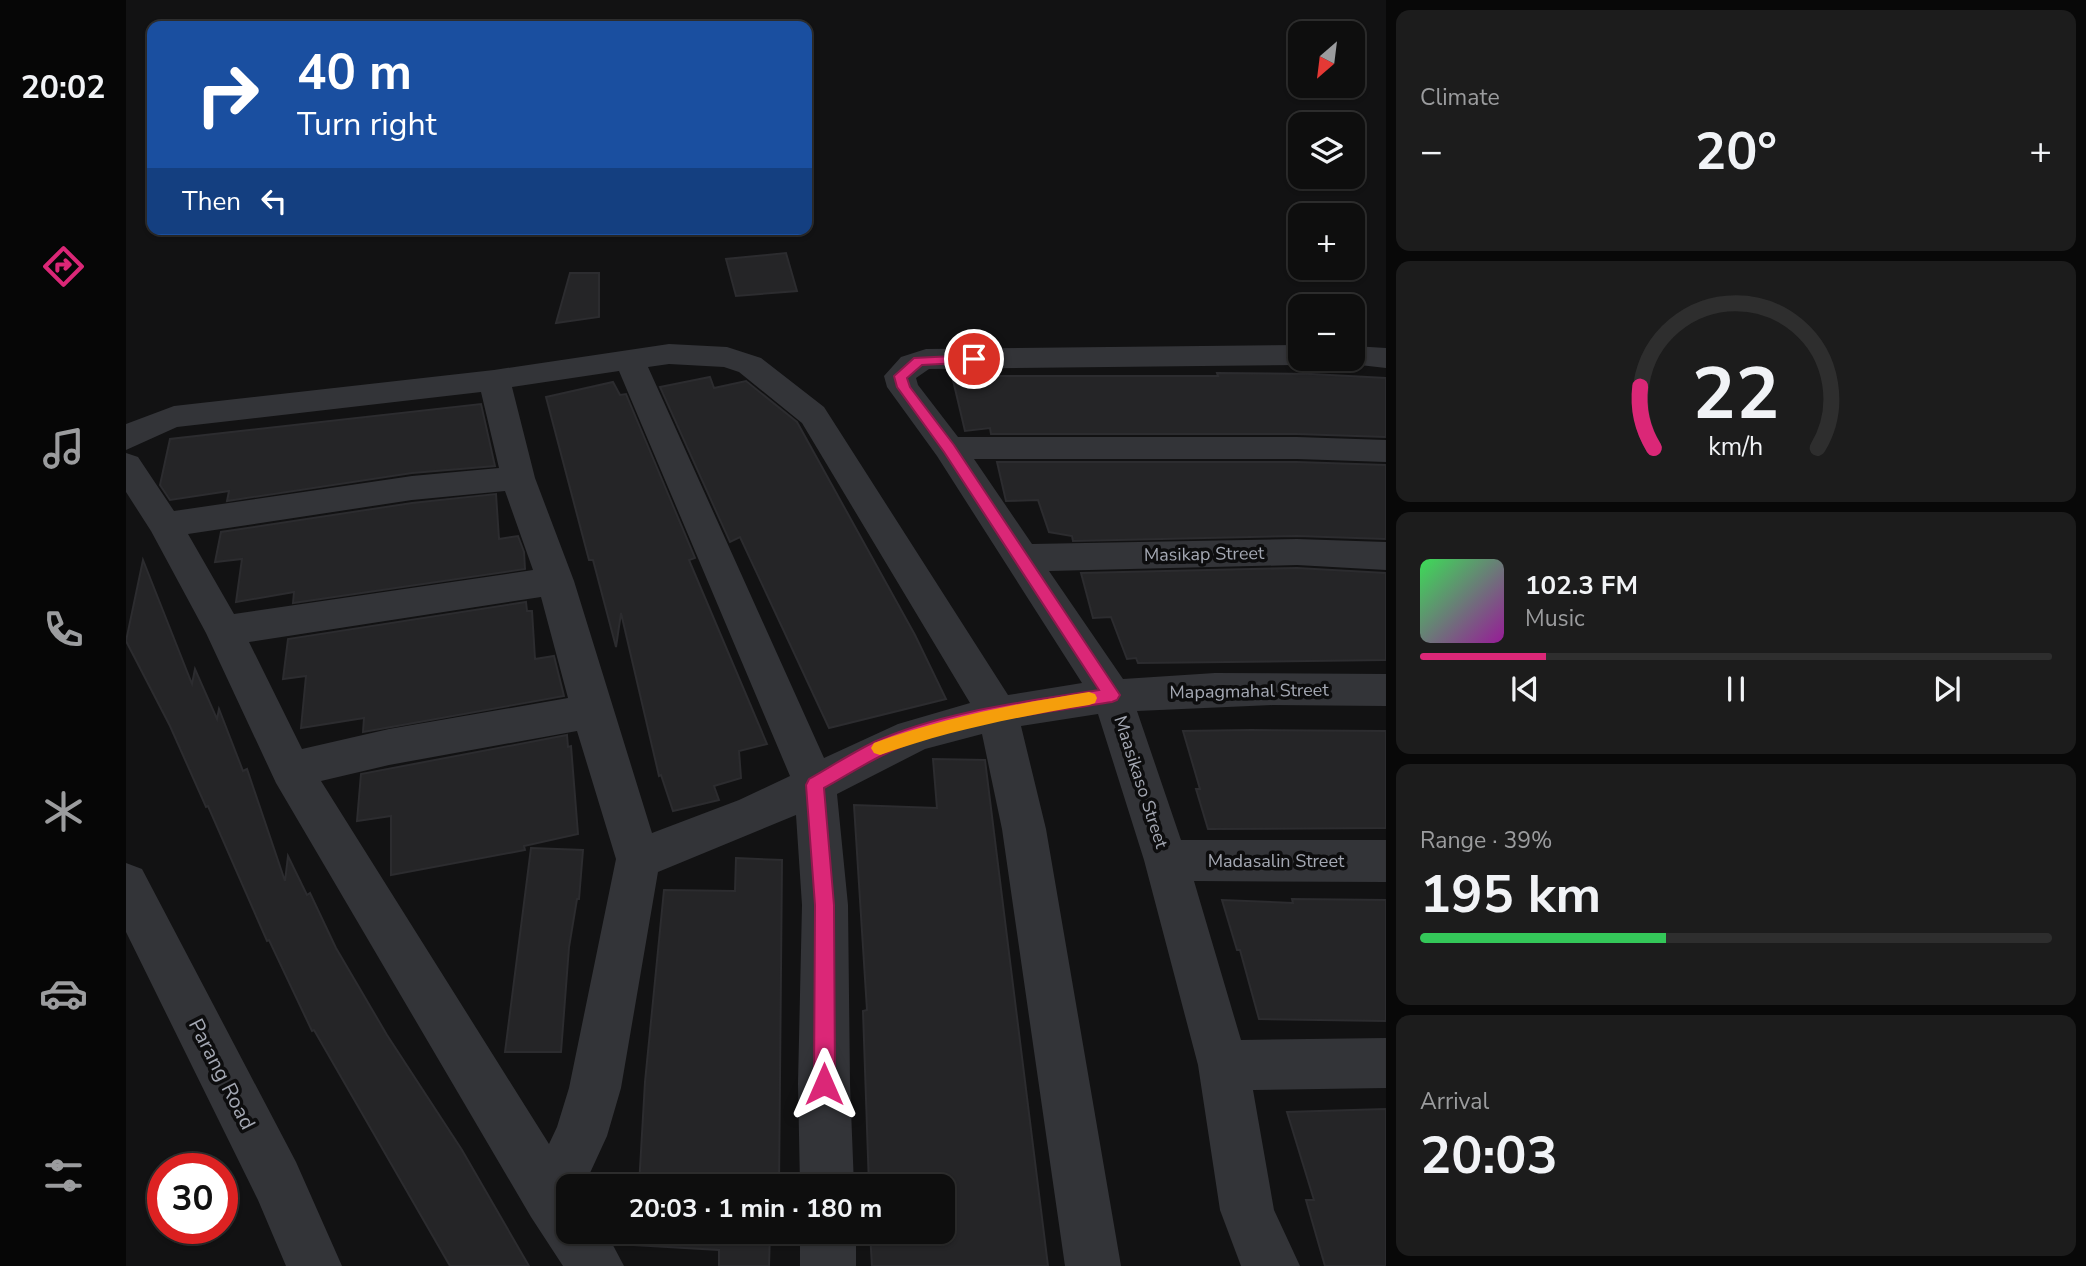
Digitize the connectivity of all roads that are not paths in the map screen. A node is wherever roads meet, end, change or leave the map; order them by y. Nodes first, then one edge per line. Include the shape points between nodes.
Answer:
1 (1288, 355) edge
2 (1365, 357) edge
3 (1386, 358) edge
4 (630, 361) junction
5 (494, 380) junction
6 (126, 439) edge
7 (949, 449) junction
8 (1386, 451) edge
9 (126, 465) edge
10 (518, 478) junction
11 (165, 525) junction
12 (1386, 556) edge
13 (1022, 558) junction
14 (555, 581) junction
15 (223, 631) junction
16 (1386, 691) edge
17 (1112, 695) junction
18 (592, 711) junction
19 (998, 713) junction
20 (291, 770) junction
21 (815, 785) junction
22 (638, 859) junction
23 (1167, 860) junction
24 (1386, 862) edge
25 (126, 884) edge
26 (1386, 1063) edge
27 (1223, 1065) junction
28 (573, 1174) edge
29 (827, 1174) edge
30 (556, 1205) edge
31 (581, 1244) edge
32 (828, 1244) edge
33 (314, 1266) edge
34 (596, 1266) edge
35 (828, 1266) edge
36 (1093, 1266) edge
37 (1272, 1266) edge

1 - 7 street, Maasikaso Street via 919,361 901,376 903,387
2 - 3 street
4 - 5 street
4 - 19 street via 669,354 727,357 750,365 813,415
4 - 21 street
5 - 6 street via 174,418
5 - 10 street
7 - 8 street
7 - 13 street, Maasikaso Street
9 - 11 street
10 - 11 street via 412,488
10 - 14 street
11 - 15 street
12 - 13 street, Masikap Street via 1297,552
13 - 17 street, Maasikaso Street
14 - 15 street
14 - 18 street
15 - 20 street
16 - 17 street, Mapagmahal Street via 1335,688
17 - 19 street, Mapagmahal Street
17 - 23 street, Maasikaso Street
18 - 20 street via 389,747
18 - 22 street
19 - 21 street, Mapagmahal Street via 880,748
19 - 36 street via 1024,829
20 - 30 street
21 - 22 street, Mapagmahal Street
21 - 29 street via 825,905
22 - 28 street via 595,1088
23 - 24 street, Madasalin Street
23 - 27 street, Maasikaso Street
25 - 33 street, Parang Road via 277,1181
26 - 27 street
27 - 37 street, Maasikaso Street via 1247,1210
31 - 34 street
32 - 35 street

